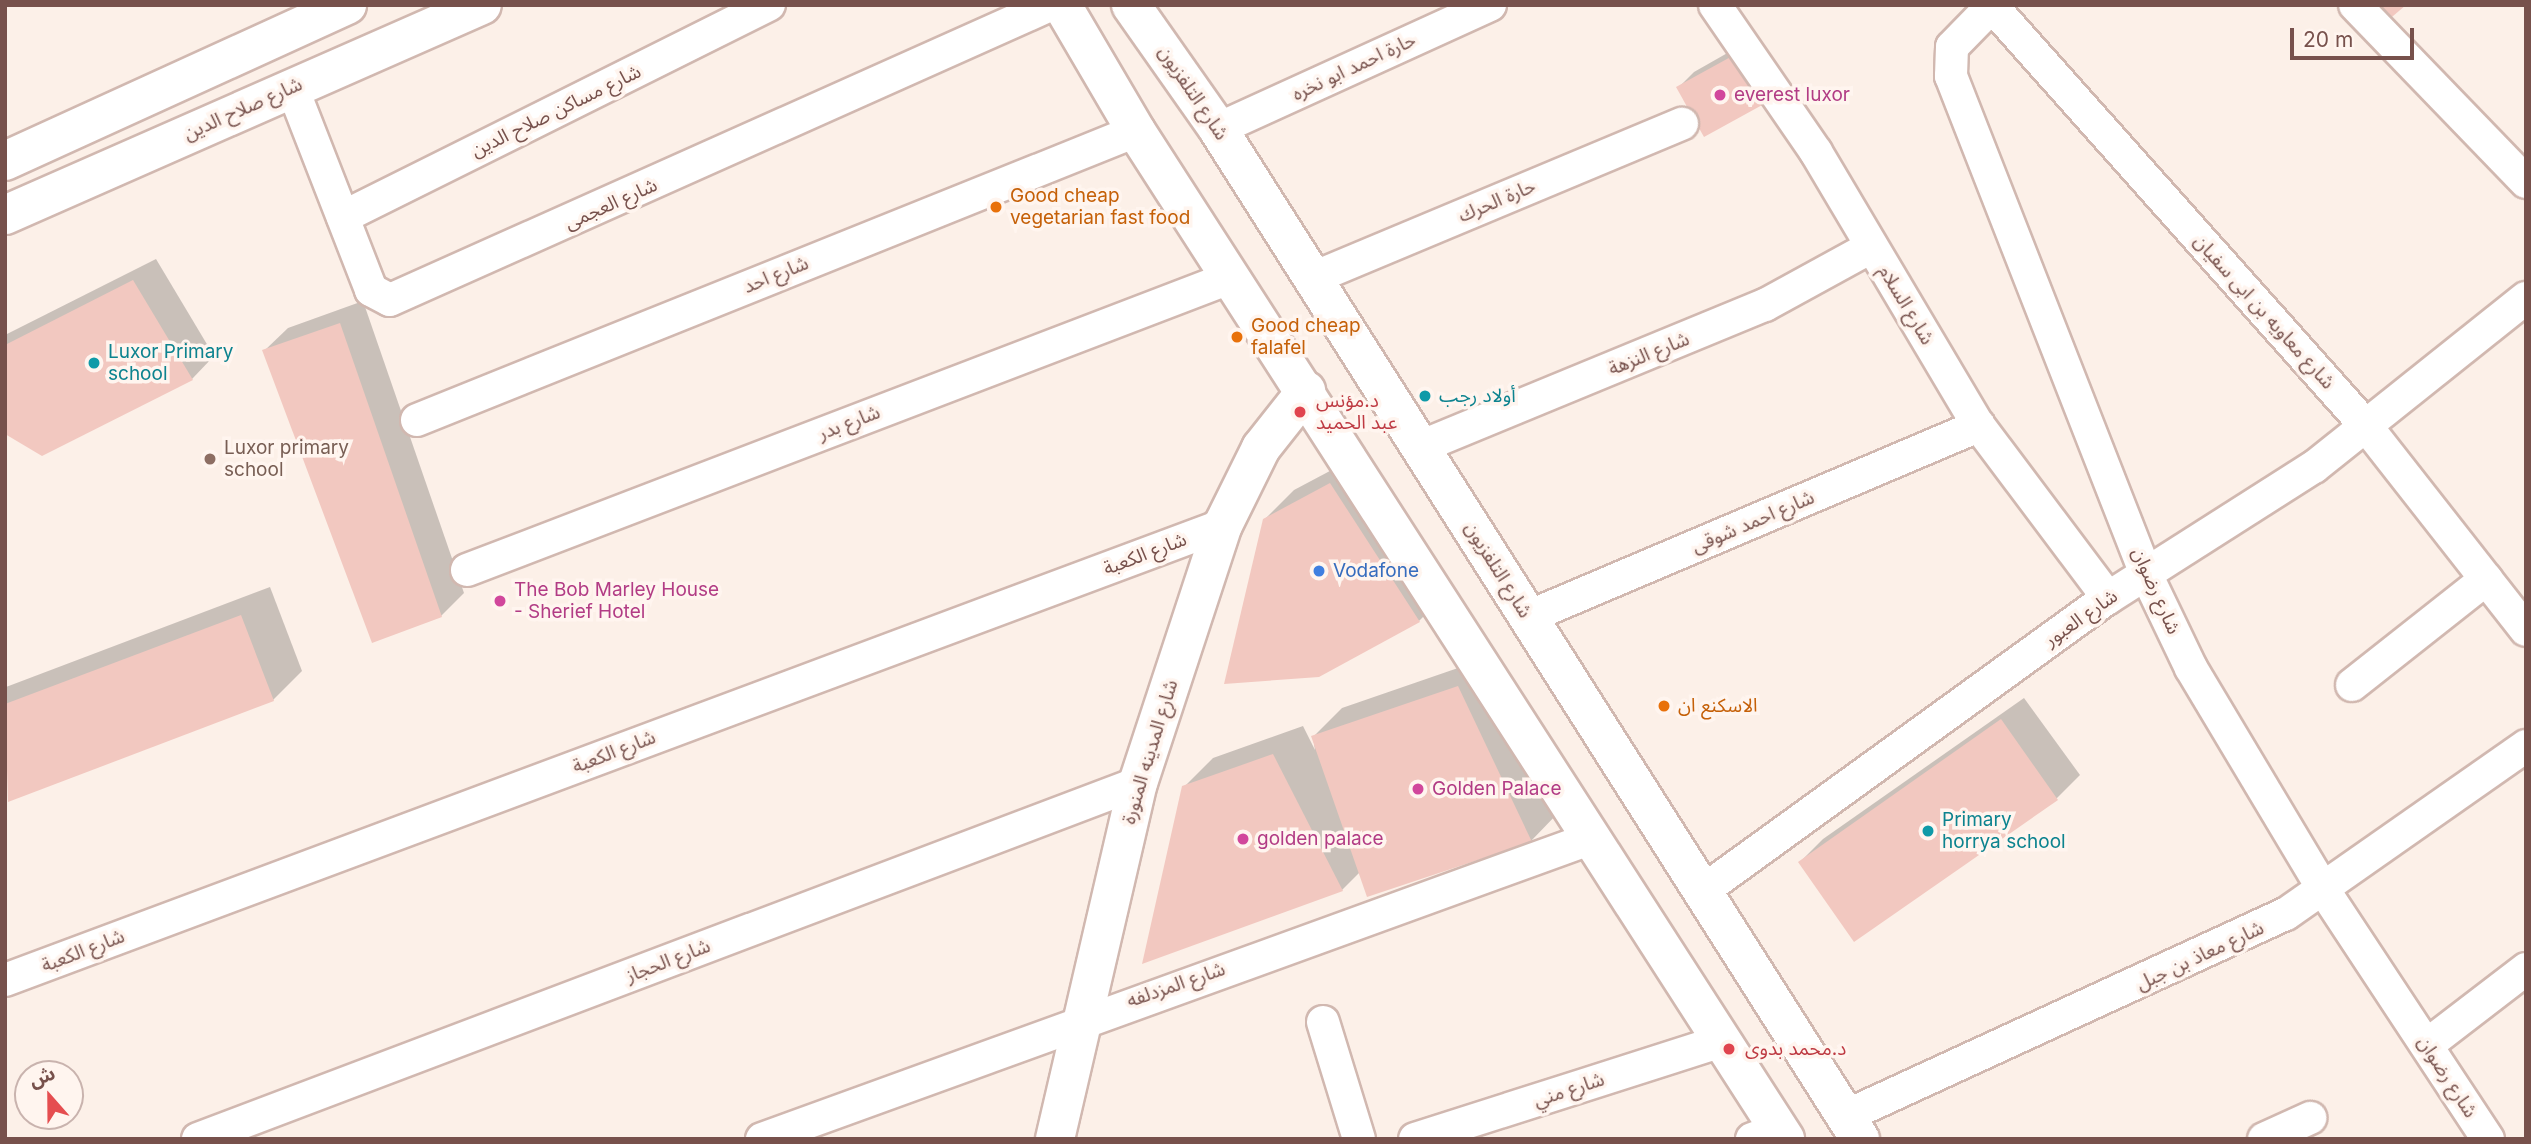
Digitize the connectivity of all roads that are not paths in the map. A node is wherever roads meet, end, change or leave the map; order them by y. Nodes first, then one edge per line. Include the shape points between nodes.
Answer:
1 (347, 5) edge
2 (482, 5) edge
3 (769, 5) edge
4 (1051, 5) edge
5 (1062, 5) edge
6 (1131, 5) edge
7 (1490, 5) edge
8 (1715, 5) edge
9 (2356, 5) edge
10 (1991, 6) edge
11 (292, 87) junction
12 (1682, 124) dead end
13 (1218, 130) junction
14 (1136, 131) junction
15 (5, 161) edge
16 (2519, 166) edge
17 (5, 215) edge
18 (343, 217) junction
19 (1871, 247) junction
20 (1232, 277) junction
21 (1313, 278) junction
22 (2526, 298) edge
23 (1306, 391) junction
24 (417, 420) dead end
25 (1979, 426) junction
26 (2366, 426) junction
27 (1420, 447) junction
28 (1223, 525) junction
29 (467, 570) dead end
30 (2147, 574) junction
31 (2486, 579) junction
32 (2108, 598) junction
33 (1528, 617) junction
34 (2526, 630) edge
35 (2352, 685) dead end
36 (2526, 746) edge
37 (1138, 783) junction
38 (1592, 838) junction
39 (1704, 890) junction
40 (2325, 892) junction
41 (2526, 969) edge
42 (5, 980) edge
43 (1080, 1019) junction
44 (1323, 1022) dead end
45 (1722, 1041) junction
46 (2427, 1045) junction
47 (2310, 1118) dead end
48 (1853, 1128) edge
49 (1772, 1136) edge
50 (198, 1139) edge
51 (762, 1139) edge
52 (1055, 1139) edge
53 (1359, 1139) edge
54 (1415, 1139) edge
55 (2264, 1139) edge
56 (2488, 1139) edge

1 - 15 main road
2 - 11 main road, شارع صلاح الدين
3 - 18 street, شارع مساكن صلاح الدين
4 - 18 street, شارع العجمى via 401,299 379,298 371,290
5 - 14 main road
6 - 13 main road, شارع التلفزيون
7 - 13 street, حارة احمد ابو نخره
8 - 19 street, شارع السلام via 1816,152
9 - 16 street
10 - 26 street, شارع معاويه بن ابى سفيان
10 - 30 street, شارع رضوان via 1956,41 1951,76
11 - 17 main road, شارع صلاح الدين
11 - 18 street, شارع العجمى
12 - 21 street, حارة الحرك
13 - 21 main road, شارع التلفزيون
14 - 20 main road
14 - 24 street, شارع احد
19 - 25 street, شارع السلام
19 - 27 street, شارع النزهة via 1765,305
20 - 23 main road
20 - 29 street, شارع بدر
21 - 27 main road, شارع التلفزيون
22 - 26 street, شارع العبور
23 - 28 main road, شارع المدينه المنورة via 1261,448
23 - 38 main road
25 - 32 street, شارع السلام
25 - 33 street, شارع احمد شوقى
26 - 30 street, شارع العبور via 2259,505
26 - 31 street, شارع معاويه بن ابى سفيان
27 - 33 main road, شارع التلفزيون
28 - 37 main road, شارع المدينه المنورة
28 - 42 street, شارع الكعبة
30 - 32 street, شارع العبور
30 - 40 street, شارع رضوان via 2191,668
31 - 34 street, شارع معاويه بن ابى سفيان
31 - 35 street
32 - 39 street, شارع العبور
33 - 39 main road, شارع التلفزيون
36 - 40 street, شارع معاذ بن جبل
37 - 43 main road, شارع المدينه المنورة
37 - 50 street, شارع الحجاز
38 - 43 street, شارع المزدلفه
38 - 45 main road
39 - 48 main road, شارع التلفزيون
40 - 46 street, شارع رضوان
40 - 48 street, شارع معاذ بن جبل via 2246,936
41 - 46 street
43 - 51 street, شارع المزدلفه
43 - 52 main road, شارع المدينه المنورة
44 - 53 street
45 - 49 main road
45 - 54 street, شارع مني
46 - 56 street, شارع رضوان
47 - 55 street

